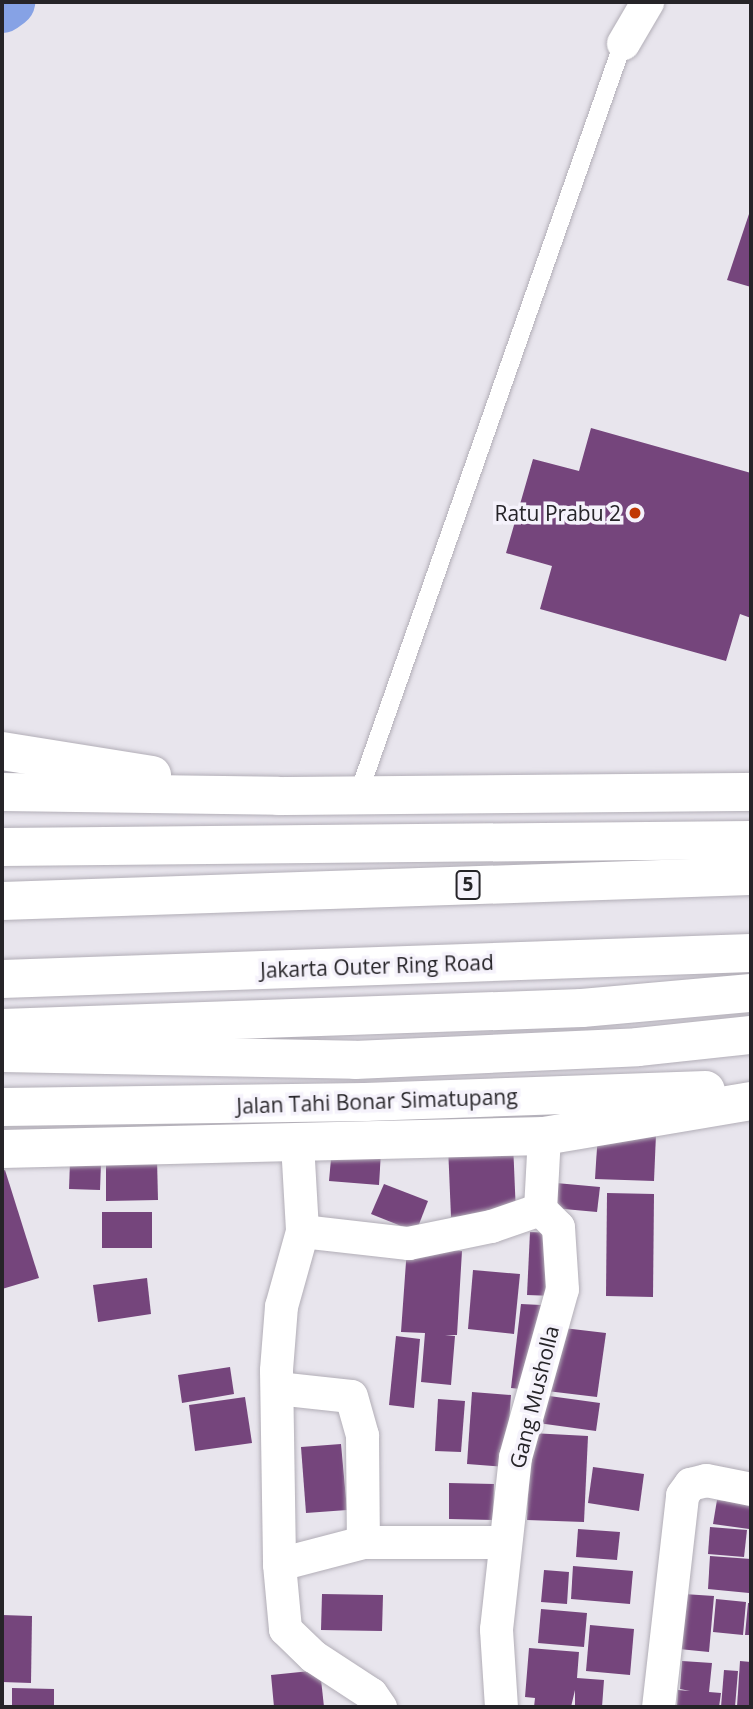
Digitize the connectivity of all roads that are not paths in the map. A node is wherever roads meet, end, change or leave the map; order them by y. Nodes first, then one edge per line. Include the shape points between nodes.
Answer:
1 (648, 2) edge
2 (623, 43) joint
3 (2, 751) edge
4 (2, 792) edge
5 (751, 792) edge
6 (358, 795) junction
7 (278, 796) junction
8 (751, 840) edge
9 (2, 847) edge
10 (751, 876) edge
11 (2, 901) edge
12 (751, 953) edge
13 (2, 979) edge
14 (751, 993) edge
15 (751, 1035) edge
16 (9, 1045) edge
17 (751, 1088) edge
18 (751, 1101) edge
19 (2, 1107) edge
20 (544, 1136) junction
21 (297, 1143) junction
22 (2, 1149) edge
23 (540, 1209) junction
24 (302, 1231) junction
25 (277, 1388) junction
26 (751, 1489) edge
27 (363, 1542) junction
28 (505, 1542) junction
29 (279, 1563) junction
30 (380, 1707) edge
31 (501, 1707) edge
32 (658, 1707) edge

1 - 2 street
2 - 6 lane
3 - 7 highway
4 - 7 highway
5 - 6 highway
6 - 7 highway
8 - 9 highway
10 - 11 highway, 5
12 - 13 highway, Jakarta Outer Ring Road
14 - 16 highway
15 - 16 highway via 638,1047 355,1060
17 - 19 highway, Jalan Tahi Bonar Simatupang
18 - 20 highway
20 - 21 highway
20 - 23 street
21 - 22 highway
21 - 24 street
23 - 24 street via 491,1226 408,1243
23 - 28 street, Gang Musholla via 558,1227 562,1289 515,1457
24 - 25 street via 281,1307
25 - 27 street via 351,1396 362,1434
25 - 29 street
26 - 32 street via 706,1480 690,1484 682,1495
27 - 28 street
27 - 29 street
28 - 31 street, Gang Musholla via 496,1629
29 - 30 street via 285,1629 313,1656 372,1694

